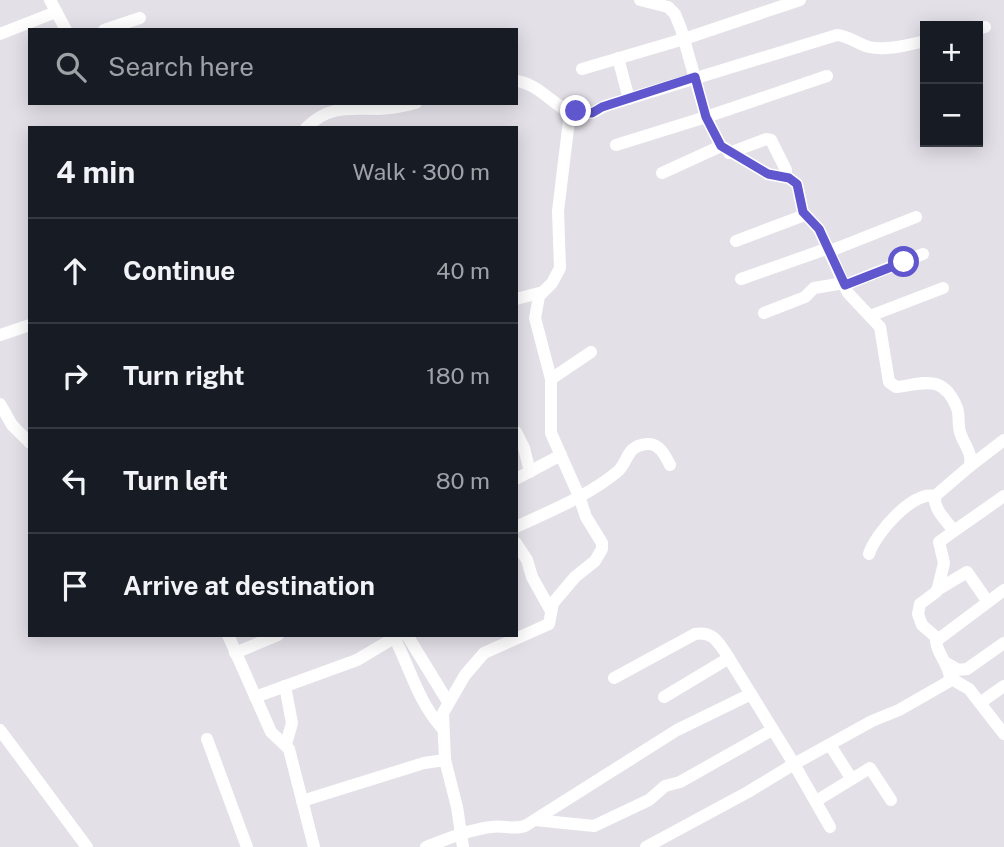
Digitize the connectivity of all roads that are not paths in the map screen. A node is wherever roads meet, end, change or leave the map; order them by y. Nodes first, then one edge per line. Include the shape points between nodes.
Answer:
1 (640, 0) edge
2 (800, 0) edge
3 (663, 2) edge
4 (56, 4) edge
5 (140, 18) dead end
6 (65, 28) edge
7 (110, 28) edge
8 (0, 34) edge
9 (684, 39) junction
10 (920, 42) edge
11 (618, 58) junction
12 (582, 69) dead end
13 (827, 76) dead end
14 (695, 77) junction
15 (518, 82) edge
16 (629, 99) junction
17 (403, 105) edge
18 (570, 112) junction
19 (706, 117) junction
20 (308, 126) edge
21 (616, 145) dead end
22 (725, 149) junction
23 (662, 173) dead end
24 (786, 177) junction
25 (805, 215) junction
26 (916, 217) dead end
27 (736, 241) dead end
28 (830, 249) junction
29 (923, 254) dead end
30 (741, 279) dead end
31 (844, 284) junction
32 (943, 288) dead end
33 (543, 291) junction
34 (518, 298) edge
35 (764, 313) dead end
36 (870, 316) junction
37 (28, 326) edge
38 (0, 335) edge
39 (591, 352) dead end
40 (551, 379) junction
41 (0, 404) edge
42 (518, 436) edge
43 (28, 440) edge
44 (1004, 440) edge
45 (561, 455) junction
46 (670, 464) dead end
47 (970, 467) junction
48 (530, 472) junction
49 (518, 478) edge
50 (579, 496) junction
51 (935, 496) junction
52 (1004, 496) edge
53 (518, 526) edge
54 (954, 531) junction
55 (518, 546) edge
56 (869, 554) dead end
57 (937, 590) junction
58 (1004, 590) edge
59 (988, 602) junction
60 (551, 611) junction
61 (229, 637) edge
62 (273, 637) edge
63 (396, 637) edge
64 (398, 637) edge
65 (399, 637) edge
66 (938, 639) junction
67 (1004, 643) edge
68 (235, 653) junction
69 (729, 658) junction
70 (949, 671) junction
71 (614, 678) dead end
72 (285, 686) junction
73 (1004, 687) edge
74 (751, 694) junction
75 (254, 697) junction
76 (664, 697) dead end
77 (448, 702) junction
78 (980, 703) junction
79 (999, 716) edge
80 (442, 728) junction
81 (0, 730) edge
82 (772, 730) junction
83 (1004, 734) edge
84 (207, 739) dead end
85 (286, 744) junction
86 (830, 745) junction
87 (445, 760) junction
88 (794, 764) junction
89 (851, 778) junction
90 (891, 800) dead end
91 (302, 801) junction
92 (816, 801) junction
93 (534, 820) junction
94 (831, 827) dead end
95 (462, 841) edge
96 (87, 847) edge
97 (247, 847) edge
98 (314, 847) edge
99 (426, 847) edge
100 (646, 847) edge

1 - 3 street
2 - 9 street
3 - 9 street via 675,14
4 - 6 street
4 - 8 street
5 - 7 street
9 - 11 street
9 - 14 street
10 - 14 street via 880,48 837,35
11 - 12 street
11 - 16 street
13 - 19 street
14 - 16 street
14 - 19 street
15 - 18 street
16 - 18 street via 592,113
17 - 20 street via 343,108
18 - 33 street via 558,211 560,268
19 - 21 street
19 - 22 street
22 - 23 street
22 - 24 street via 768,174
22 - 24 street via 771,140
24 - 25 street via 800,189
25 - 27 street
25 - 28 street via 817,225
26 - 28 street
28 - 30 street
28 - 31 street
29 - 31 street
31 - 35 street via 814,288 805,297
31 - 36 street
32 - 36 street
33 - 34 street
33 - 40 street via 536,302 535,318
36 - 47 street via 883,332 887,378 892,386 924,382 948,393 971,453
37 - 38 street
39 - 40 street
40 - 45 street via 550,429
41 - 43 street
42 - 48 street
44 - 47 street
45 - 48 street
45 - 50 street
46 - 50 street via 657,447 641,446 628,454 617,472
47 - 51 street
48 - 49 street
50 - 53 street
50 - 60 street via 602,549 565,587
51 - 54 street via 938,510
51 - 56 street via 918,496 878,534
52 - 54 street
54 - 57 street via 939,542 944,562
55 - 60 street
57 - 59 street via 967,572
57 - 66 street via 920,604 918,614 922,625
58 - 59 street
59 - 66 street
60 - 77 street via 546,627 478,658
61 - 68 street
62 - 68 street
63 - 72 street via 357,660
64 - 80 street via 418,694
65 - 77 street
66 - 70 street via 935,645
67 - 70 street via 967,669
68 - 75 street
69 - 71 street via 717,639 703,632
69 - 74 street
69 - 76 street
70 - 78 street
70 - 86 street via 948,682
72 - 75 street
72 - 85 street via 292,723
73 - 78 street
74 - 82 street
74 - 93 street via 677,730
75 - 85 street via 271,732
77 - 80 street
78 - 79 street
79 - 83 street
80 - 87 street
81 - 96 street
82 - 88 street
82 - 93 street via 603,823 583,826
84 - 97 street
85 - 91 street
86 - 88 street
86 - 89 street
87 - 91 street
87 - 95 street
88 - 92 street
88 - 100 street
89 - 90 street via 870,768
89 - 92 street
91 - 98 street
92 - 94 street
93 - 95 street via 518,829 496,826
95 - 99 street

